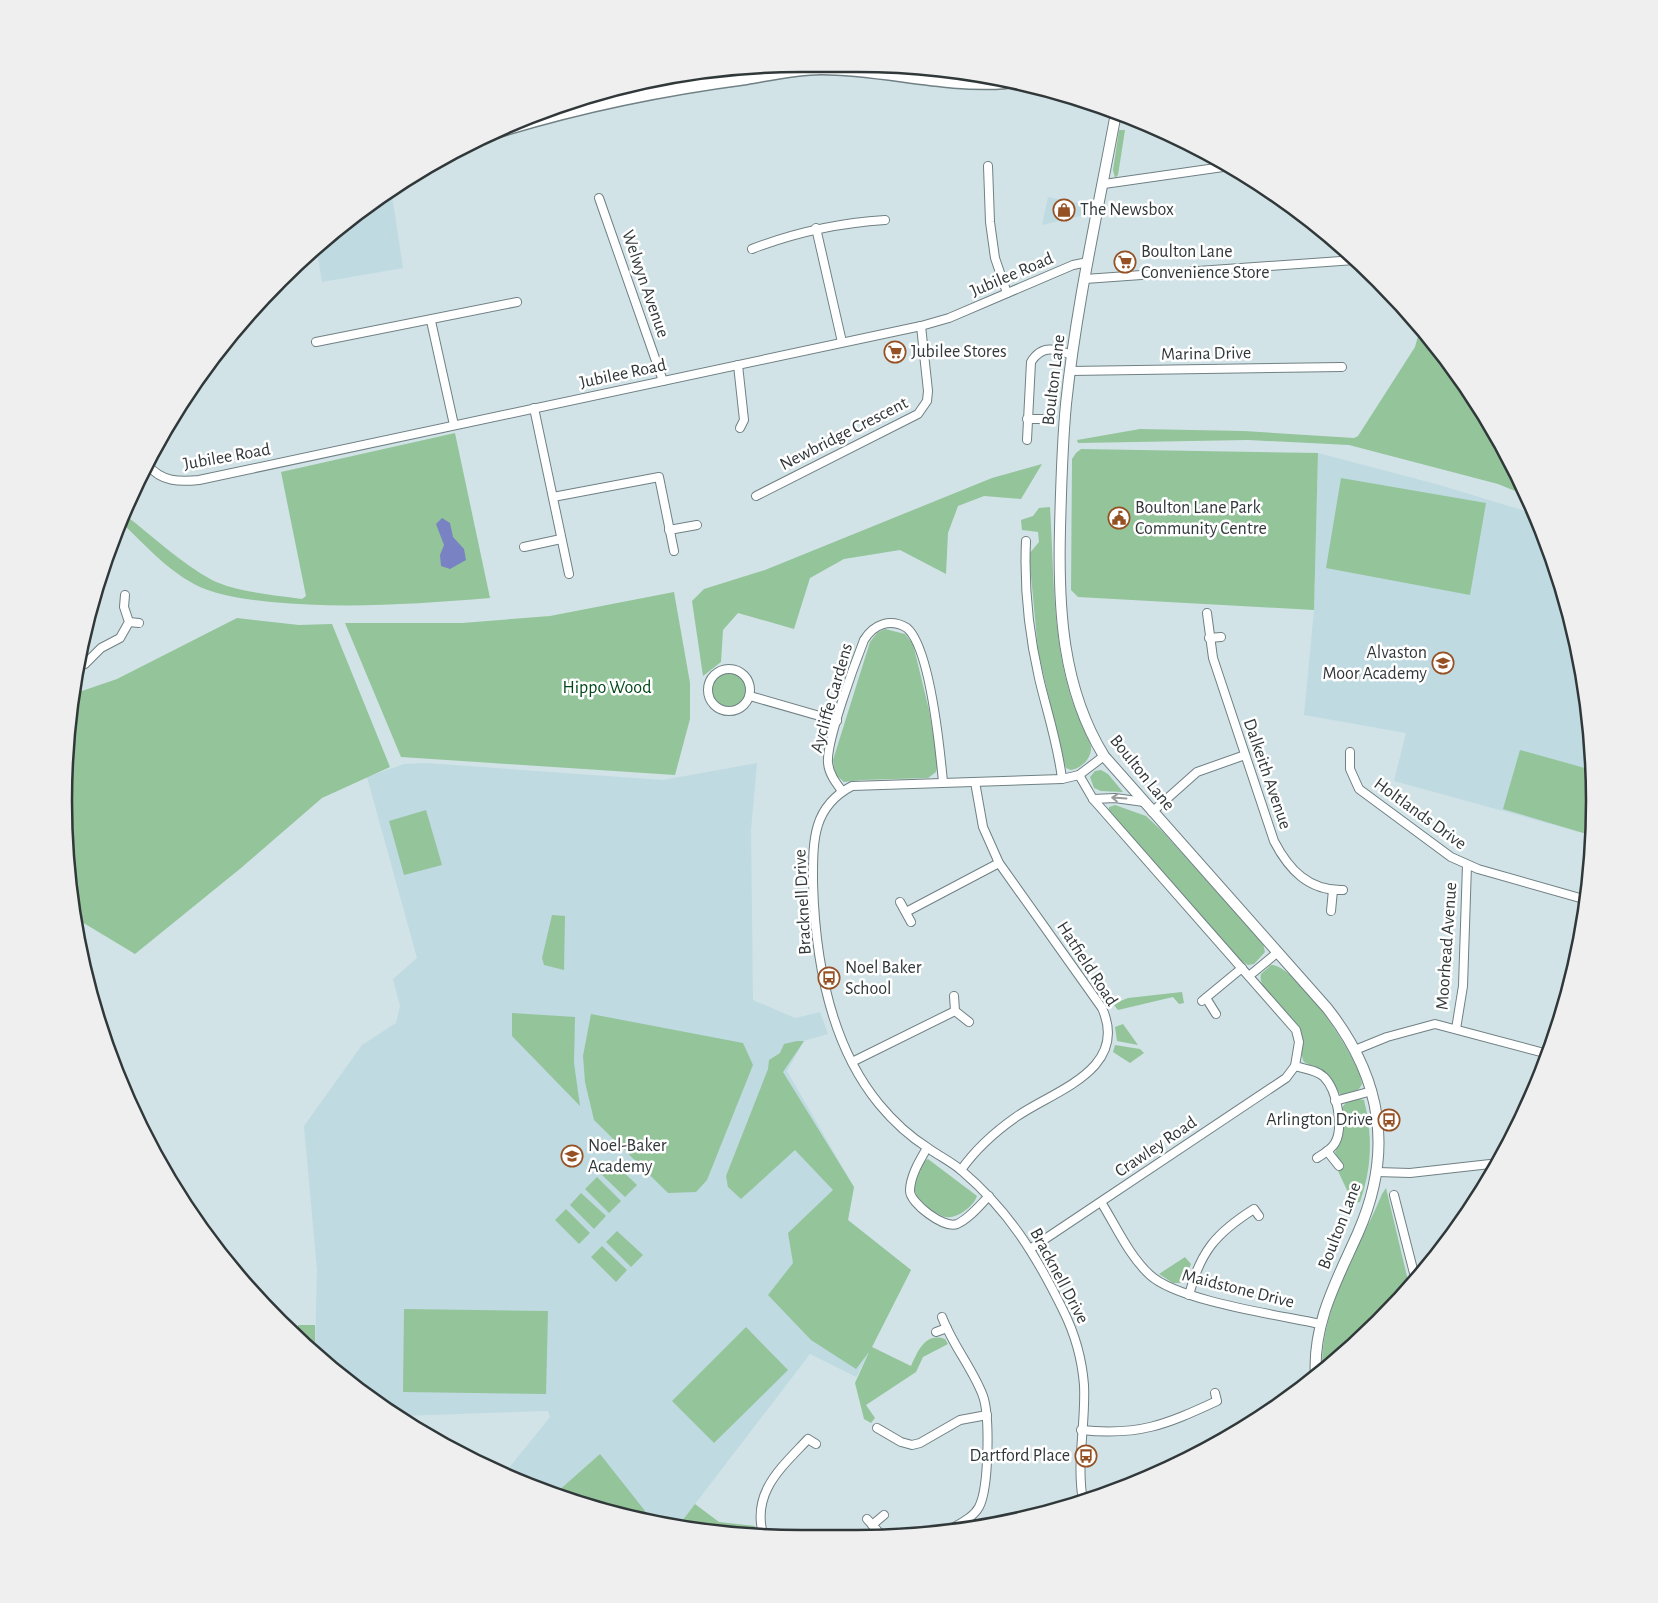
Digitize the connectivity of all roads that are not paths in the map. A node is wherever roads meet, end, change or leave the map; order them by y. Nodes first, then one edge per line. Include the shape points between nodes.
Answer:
1 (781, 73) edge
2 (887, 73) edge
3 (970, 82) edge
4 (551, 117) edge
5 (1115, 120) edge
6 (988, 166) dead end
7 (1217, 168) edge
8 (1104, 184) junction
9 (600, 198) dead end
10 (885, 220) dead end
11 (816, 228) junction
12 (752, 249) dead end
13 (1345, 261) edge
14 (1088, 262) junction
15 (1085, 279) junction
16 (1007, 293) junction
17 (516, 302) dead end
18 (431, 320) junction
19 (921, 326) junction
20 (316, 342) dead end
21 (842, 342) junction
22 (1072, 354) junction
23 (738, 364) junction
24 (1342, 368) dead end
25 (1070, 371) junction
26 (663, 381) junction
27 (534, 408) junction
28 (1028, 419) junction
29 (1044, 419) dead end
30 (454, 425) junction
31 (740, 428) dead end
32 (1027, 440) dead end
33 (153, 470) edge
34 (756, 496) dead end
35 (553, 497) junction
36 (697, 525) dead end
37 (669, 530) junction
38 (561, 539) junction
39 (1026, 541) dead end
40 (524, 547) dead end
41 (674, 551) dead end
42 (568, 574) dead end
43 (125, 595) dead end
44 (1207, 613) dead end
45 (129, 622) junction
46 (139, 623) dead end
47 (1221, 637) dead end
48 (1209, 638) junction
49 (86, 663) edge
50 (750, 696) junction
51 (837, 721) junction
52 (1350, 752) dead end
53 (1245, 755) junction
54 (1104, 756) junction
55 (1079, 774) junction
56 (1062, 779) junction
57 (943, 782) junction
58 (975, 782) junction
59 (842, 791) junction
60 (1093, 800) junction
61 (1144, 802) junction
62 (1152, 812) junction
63 (998, 863) junction
64 (1467, 865) junction
65 (1333, 890) junction
66 (1343, 890) dead end
67 (1579, 898) edge
68 (900, 902) dead end
69 (1331, 911) dead end
70 (906, 912) junction
71 (911, 922) dead end
72 (1278, 952) junction
73 (1242, 968) junction
74 (1249, 976) junction
75 (954, 996) dead end
76 (956, 1011) junction
77 (1216, 1014) dead end
78 (969, 1022) dead end
79 (1456, 1029) junction
80 (1356, 1050) junction
81 (1541, 1052) edge
82 (852, 1062) junction
83 (1295, 1066) junction
84 (1372, 1091) junction
85 (1335, 1101) junction
86 (927, 1148) junction
87 (1327, 1151) junction
88 (1316, 1158) dead end
89 (1489, 1164) edge
90 (1339, 1166) dead end
91 (960, 1170) junction
92 (1377, 1172) junction
93 (1394, 1195) dead end
94 (988, 1196) junction
95 (1101, 1202) junction
96 (1259, 1216) dead end
97 (1030, 1249) junction
98 (1414, 1271) edge
99 (1189, 1295) junction
100 (942, 1317) dead end
101 (1320, 1324) junction
102 (947, 1328) junction
103 (936, 1332) dead end
104 (1315, 1367) edge
105 (1215, 1393) dead end
106 (987, 1415) junction
107 (877, 1428) dead end
108 (1081, 1430) junction
109 (816, 1444) dead end
110 (1082, 1495) edge
111 (884, 1515) dead end
112 (960, 1523) edge
113 (763, 1529) edge
114 (877, 1530) edge

1 - 4 main road via 609,102
2 - 3 main road
5 - 8 street, Boulton Lane
6 - 16 street via 995,258
7 - 8 street
8 - 14 street, Boulton Lane
9 - 26 street, Welwyn Avenue
10 - 11 street
11 - 12 street
11 - 21 street
13 - 15 street
14 - 15 street, Boulton Lane
14 - 16 street, Jubilee Road via 1073,265
15 - 22 street, Boulton Lane
16 - 19 street, Jubilee Road via 949,318
17 - 18 street
18 - 20 street
18 - 30 street
19 - 21 street, Jubilee Road
19 - 34 street, Newbridge Crescent via 928,396 924,408 918,414
21 - 23 street, Jubilee Road
22 - 25 street, Boulton Lane
22 - 28 street via 1048,348 1033,358 1029,366
23 - 26 street, Jubilee Road
23 - 31 street via 744,420
24 - 25 street, Marina Drive
25 - 54 street, Boulton Lane via 1061,468 1060,608 1075,690 1085,722
26 - 27 street, Jubilee Road
27 - 30 street, Jubilee Road
27 - 35 street
28 - 29 street
28 - 32 street
30 - 33 street, Jubilee Road via 199,480 177,481
35 - 37 street via 659,477
35 - 38 street
36 - 37 street
37 - 41 street
38 - 40 street
38 - 42 street
39 - 56 street via 1034,652 1055,735
43 - 45 street via 124,607
44 - 48 street, Dalkeith Avenue
45 - 46 street
45 - 49 street via 120,638 102,648
47 - 48 street
48 - 53 street, Dalkeith Avenue via 1222,690
50 - 50 street via 748,682 743,674 734,670 720,671 710,682 710,698 725,711 739,709
50 - 51 street
51 - 57 street, Aycliffe Gardens via 868,634 883,624 903,626 917,643 930,692
51 - 59 street, Aycliffe Gardens via 828,763
52 - 64 street, Holtlands Drive via 1350,769 1360,789 1442,851
53 - 62 street via 1197,772
53 - 65 street, Dalkeith Avenue via 1278,850 1302,878 1315,886
54 - 55 street, Bracknell Drive
54 - 61 street, Boulton Lane
55 - 56 street, Bracknell Drive
55 - 60 street
56 - 58 street, Bracknell Drive
57 - 58 street, Bracknell Drive
57 - 59 street, Bracknell Drive via 858,784
58 - 63 street, Hatfield Road via 983,827
59 - 82 street, Bracknell Drive via 825,807 818,821 813,862 814,891 826,987 836,1024
61 -> 60 street via 1115,798
60 - 73 street
61 - 62 street, Boulton Lane
62 - 72 street, Boulton Lane
63 - 70 street
63 - 91 street, Hatfield Road via 1102,1008 1107,1042 1095,1068 1016,1117
64 - 67 street, Holtlands Drive
64 - 79 street, Moorhead Avenue via 1463,986
65 - 66 street, Dalkeith Avenue
65 - 69 street
68 - 70 street
70 - 71 street
72 - 74 street
72 - 80 street, Boulton Lane via 1329,1010
73 - 74 street
73 - 77 street via 1204,1000
74 - 83 street via 1296,1030 1300,1042
75 - 76 street
76 - 78 street
76 - 82 street
79 - 80 street via 1430,1024
79 - 81 street
80 - 84 street, Boulton Lane
82 - 86 street, Bracknell Drive via 878,1104 903,1130
83 - 85 street via 1325,1078
83 - 95 street, Crawley Road via 1286,1078
84 - 85 street
84 - 92 street, Boulton Lane via 1379,1125
85 - 87 street via 1338,1131 1335,1143
86 - 91 street, Bracknell Drive
86 - 94 street via 910,1193 912,1200 949,1225 957,1224
87 - 88 street
87 - 90 street, Boulton Lane
89 - 92 street via 1410,1173
91 - 94 street, Bracknell Drive
92 - 101 street, Boulton Lane via 1369,1204
93 - 98 street
94 - 97 street, Bracknell Drive via 1008,1216
95 - 97 street, Crawley Road
95 - 99 street, Maidstone Drive via 1146,1271 1168,1288
96 - 99 street via 1254,1209 1217,1237 1200,1260
97 - 108 street, Bracknell Drive via 1074,1336 1084,1386
99 - 101 street, Maidstone Drive
100 - 102 street
101 - 104 street, Boulton Lane
102 - 103 street
102 - 106 street via 984,1398
105 - 108 street via 1217,1401 1156,1427 1125,1432
106 - 107 street via 960,1420 912,1445
106 - 112 street via 988,1442 982,1501 975,1512
108 - 110 street, Bracknell Drive
109 - 113 street via 808,1439 771,1480 762,1510
111 - 114 street via 870,1522

